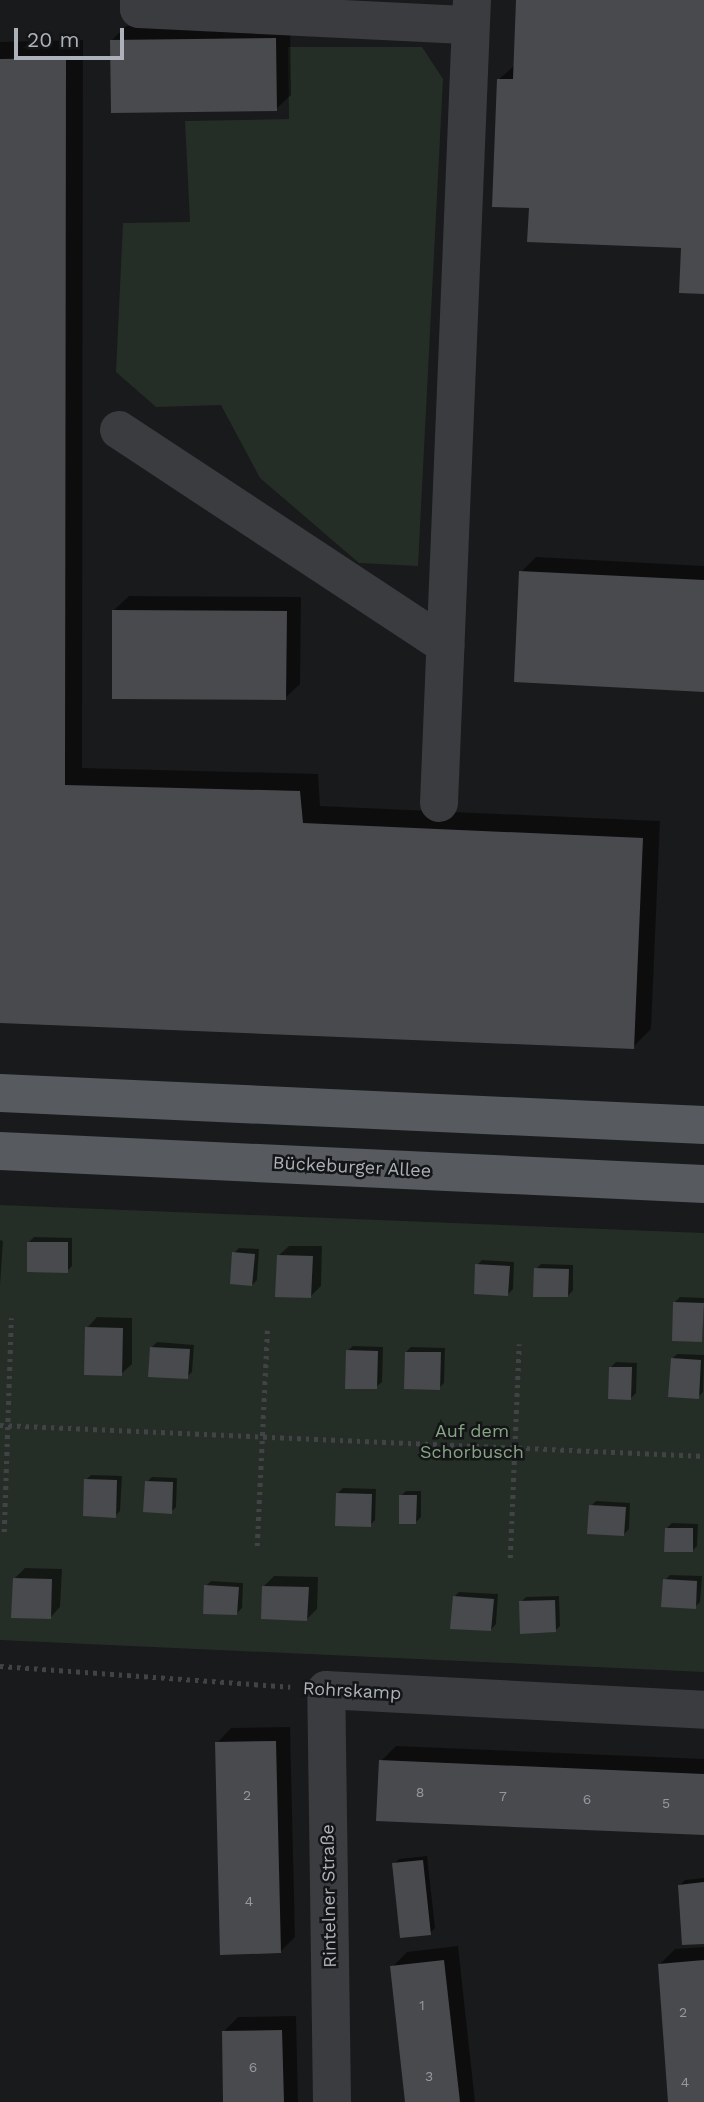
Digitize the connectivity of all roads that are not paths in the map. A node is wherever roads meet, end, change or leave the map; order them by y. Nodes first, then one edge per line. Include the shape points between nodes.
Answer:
1 (139, 0) edge
2 (471, 13) edge
3 (119, 430) dead end
4 (445, 645) junction
5 (439, 803) dead end
6 (0, 1093) edge
7 (704, 1125) edge
8 (0, 1151) edge
9 (704, 1184) edge
10 (326, 1690) joint
11 (704, 1710) edge
12 (332, 2102) edge

1 - 2 street via 139,9
2 - 4 street
3 - 4 street
4 - 5 street
6 - 7 main road
8 - 9 main road, Bückeburger Allee
10 - 11 street, Rohrskamp
10 - 12 street, Rintelner Straße

